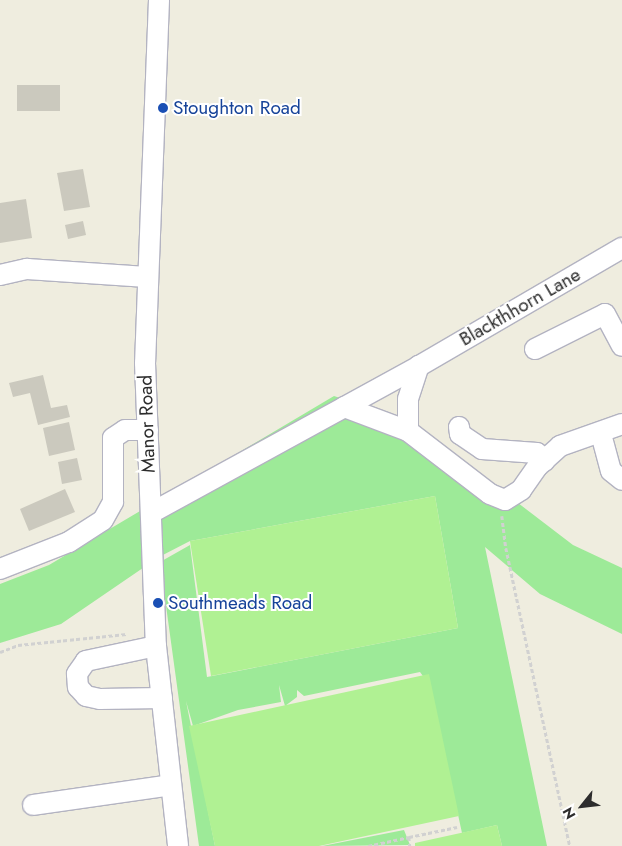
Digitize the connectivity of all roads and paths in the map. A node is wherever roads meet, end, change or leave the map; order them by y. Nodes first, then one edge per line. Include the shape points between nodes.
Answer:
1 (159, 0) edge
2 (622, 248) edge
3 (0, 275) edge
4 (147, 277) junction
5 (622, 346) edge
6 (535, 349) dead end
7 (419, 366) junction
8 (344, 407) junction
9 (622, 424) edge
10 (459, 427) dead end
11 (148, 430) junction
12 (408, 431) junction
13 (600, 434) junction
14 (544, 461) junction
15 (616, 475) edge
16 (506, 500) junction
17 (151, 513) junction
18 (0, 569) edge
19 (156, 639) junction
20 (0, 652) edge
21 (162, 698) junction
22 (171, 785) junction
23 (33, 805) dead end
24 (457, 827) dead end
25 (408, 837) junction
26 (178, 846) edge
27 (368, 846) edge
28 (410, 846) edge
29 (570, 846) edge

1 - 4 street, Manor Road
2 - 7 street, Blackthhorn Lane
3 - 4 street via 27,269
4 - 11 street, Manor Road
5 - 6 street via 605,314
7 - 8 street, Blackthhorn Lane
7 - 12 street via 408,399
8 - 12 street
8 - 17 street, Blackthhorn Lane
9 - 13 street
10 - 14 street via 460,434 482,450 537,454
11 - 17 street, Manor Road
11 - 18 street via 125,430 113,438 113,502 103,520 69,542
12 - 16 street via 490,494
13 - 14 street via 560,446
13 - 15 street
14 - 16 street via 521,490
16 - 29 path via 501,520 506,548
17 - 19 street, Manor Road
19 - 20 path via 28,644
19 - 21 street, Manor Road
19 - 21 street via 86,661 77,674 78,687 86,696 100,699
21 - 22 street, Manor Road
22 - 23 street
22 - 26 street, Manor Road
24 - 25 path
25 - 27 path
25 - 28 path

